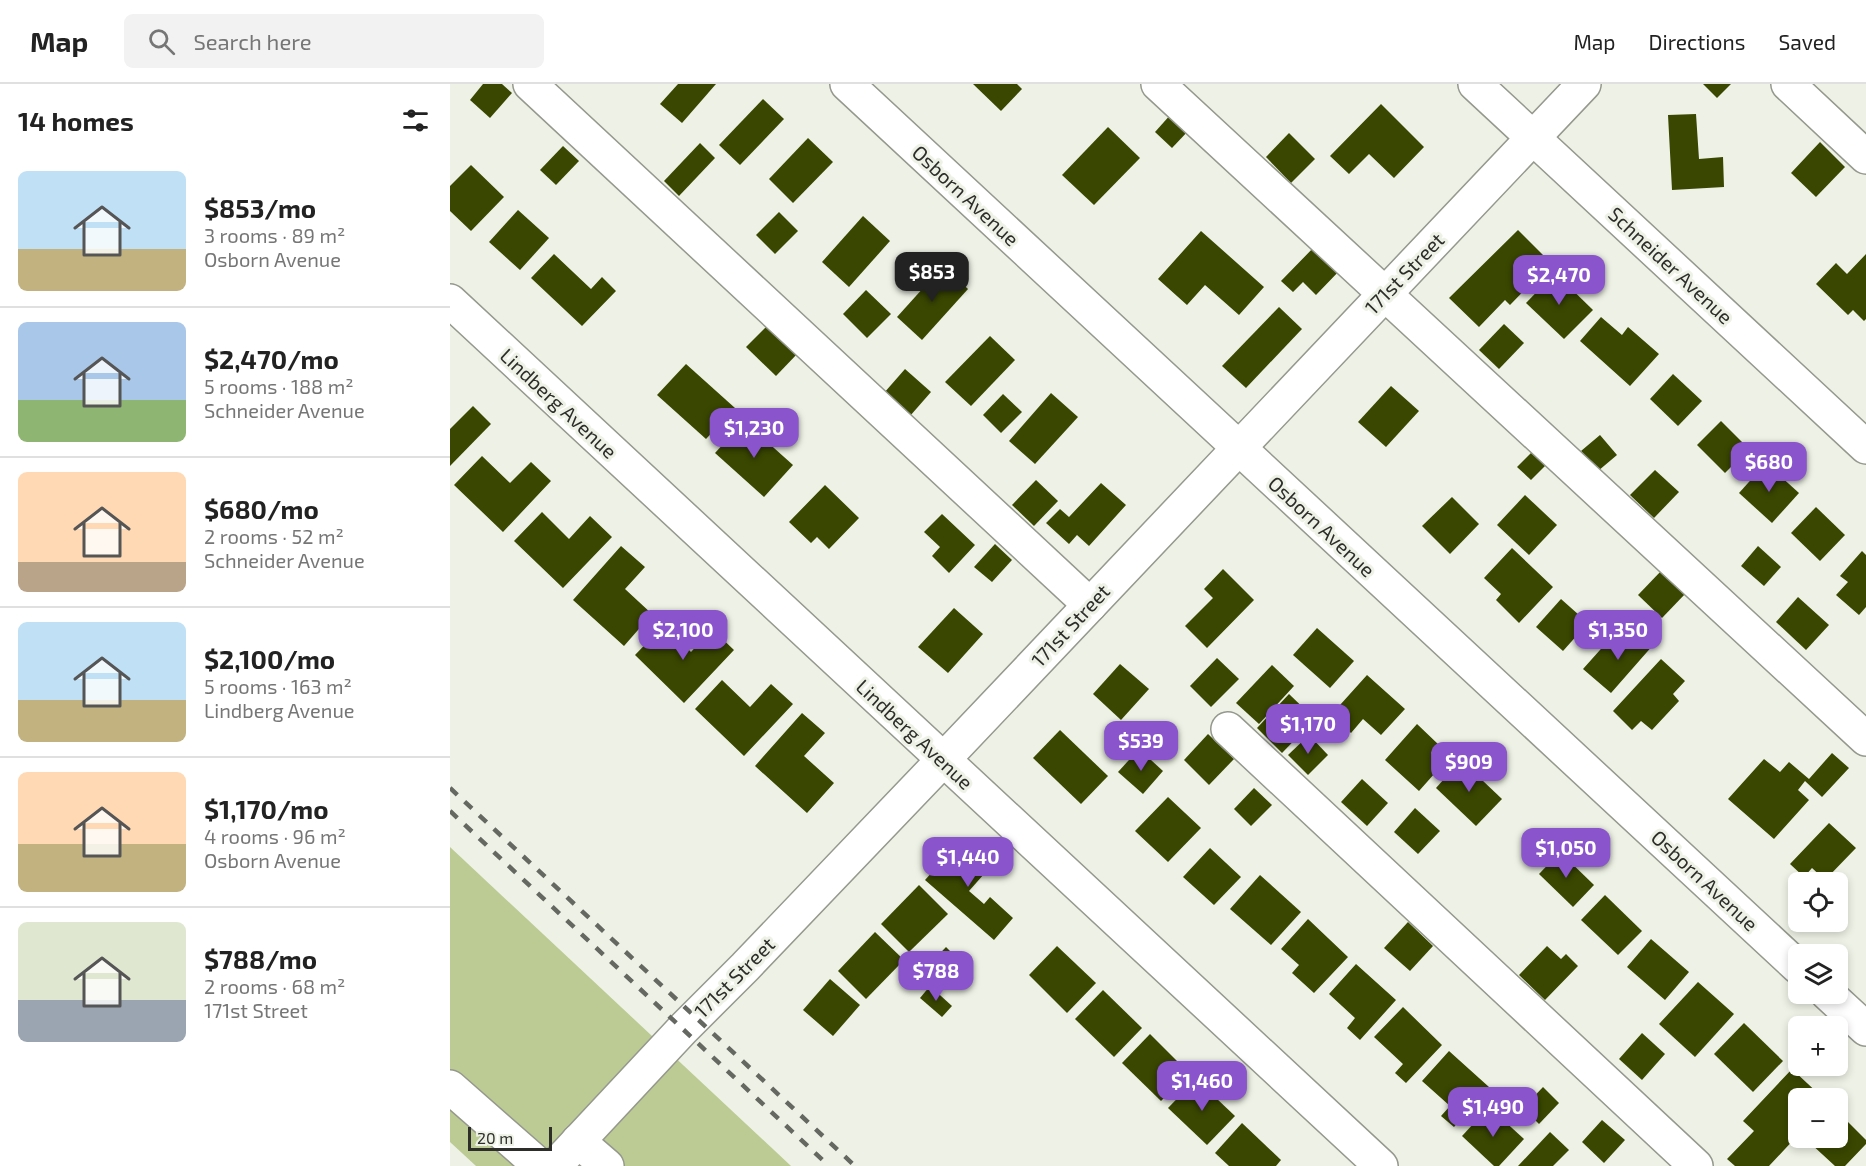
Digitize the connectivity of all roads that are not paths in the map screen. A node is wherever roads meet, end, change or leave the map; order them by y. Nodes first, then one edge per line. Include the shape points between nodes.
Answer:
1 (530, 84) edge
2 (847, 84) edge
3 (1158, 84) edge
4 (1475, 84) edge
5 (1584, 84) edge
6 (1788, 84) edge
7 (1533, 138) junction
8 (1866, 157) edge
9 (1384, 294) junction
10 (450, 301) edge
11 (1866, 447) edge
12 (1238, 448) junction
13 (1090, 605) junction
14 (1228, 729) dead end
15 (1866, 740) edge
16 (944, 760) junction
17 (1788, 958) edge
18 (1839, 1004) edge
19 (1866, 1029) edge
20 (450, 1087) edge
21 (578, 1142) junction
22 (540, 1166) edge
23 (555, 1166) edge
24 (607, 1166) edge
25 (1381, 1166) edge
26 (1696, 1166) edge

1 - 13 street
2 - 12 street, Osborn Avenue
3 - 9 street
4 - 7 street, Schneider Avenue
5 - 7 street, 171st Street
6 - 8 street
7 - 9 street, 171st Street
7 - 11 street, Schneider Avenue
9 - 12 street, 171st Street
9 - 15 street
10 - 16 street, Lindberg Avenue
12 - 13 street, 171st Street
12 - 17 street, Osborn Avenue
13 - 16 street, 171st Street
14 - 26 street
16 - 21 street, 171st Street
16 - 25 street, Lindberg Avenue
18 - 19 street
20 - 22 street
21 - 23 street, 171st Street
21 - 24 street

